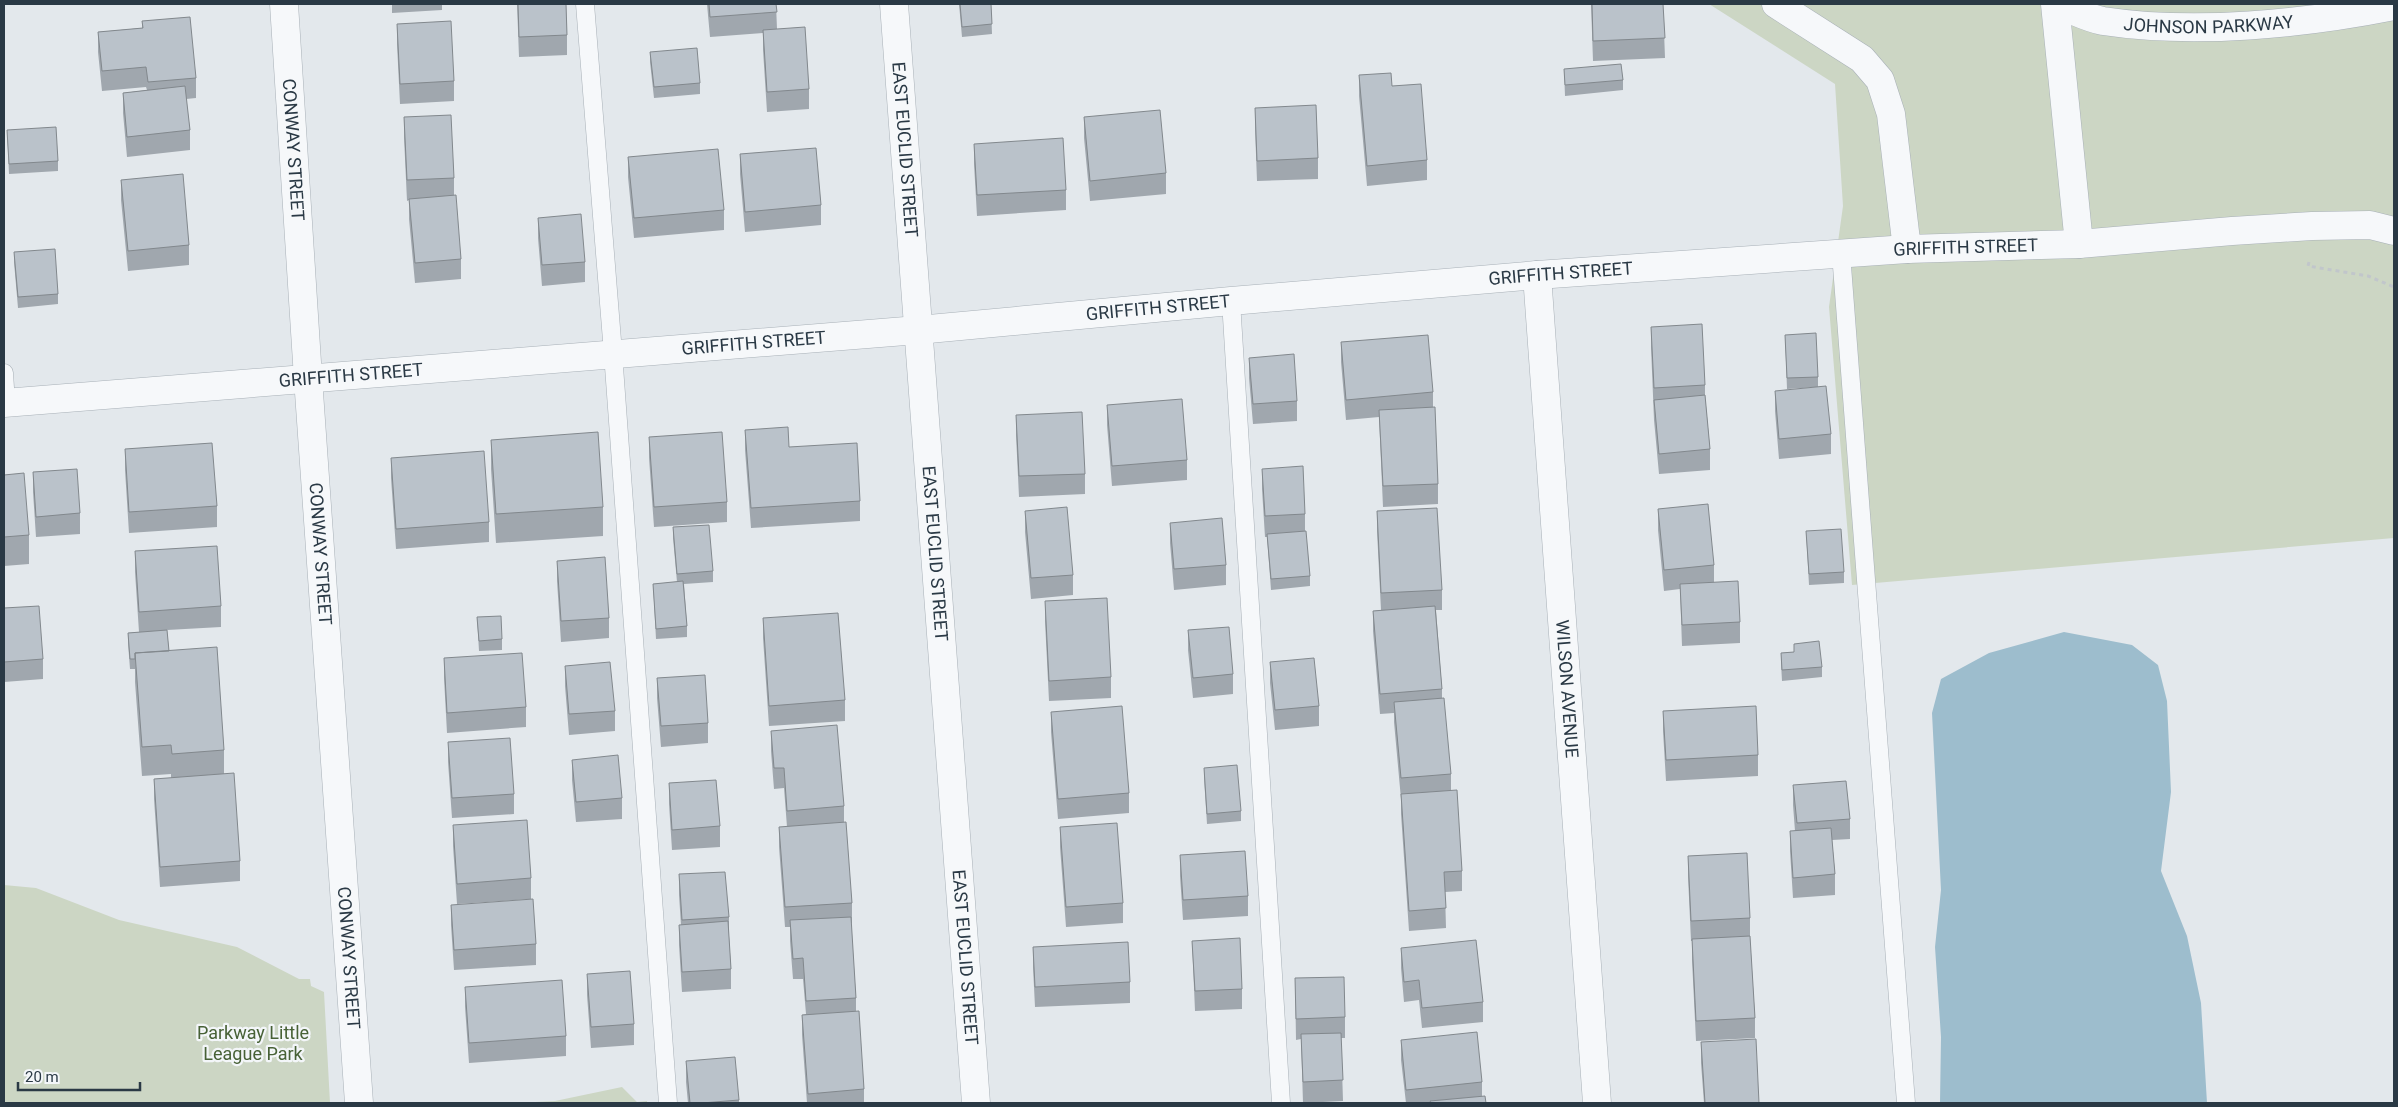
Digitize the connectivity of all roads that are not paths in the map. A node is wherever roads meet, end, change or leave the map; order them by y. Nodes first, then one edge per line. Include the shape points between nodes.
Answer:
1 (284, 4) edge
2 (585, 4) edge
3 (894, 4) edge
4 (1776, 4) edge
5 (2056, 4) edge
6 (2394, 6) edge
7 (2394, 231) edge
8 (2079, 244) junction
9 (1907, 249) junction
10 (1841, 254) junction
11 (1537, 275) junction
12 (1231, 300) junction
13 (918, 330) junction
14 (613, 353) junction
15 (4, 373) edge
16 (308, 378) junction
17 (5, 403) edge
18 (359, 1103) edge
19 (668, 1103) edge
20 (976, 1103) edge
21 (1280, 1103) edge
22 (1597, 1103) edge
23 (1906, 1103) edge

1 - 16 street, CONWAY STREET
2 - 14 lane
3 - 13 street, EAST EUCLID STREET
4 - 9 street via 1862,59 1880,80 1891,114
5 - 6 street, JOHNSON PARKWAY via 2101,21 2176,26 2262,24 2346,16
5 - 8 street
7 - 8 street, GRIFFITH STREET via 2370,225 2312,226
8 - 9 street, GRIFFITH STREET
9 - 10 street, GRIFFITH STREET
10 - 11 street, GRIFFITH STREET
10 - 23 lane
11 - 12 street, GRIFFITH STREET
11 - 22 street, WILSON AVENUE
12 - 13 street, GRIFFITH STREET
12 - 21 lane
13 - 14 street, GRIFFITH STREET
13 - 20 street, EAST EUCLID STREET
14 - 16 street, GRIFFITH STREET
14 - 19 lane
15 - 17 lane
16 - 17 street, GRIFFITH STREET
16 - 18 street, CONWAY STREET

